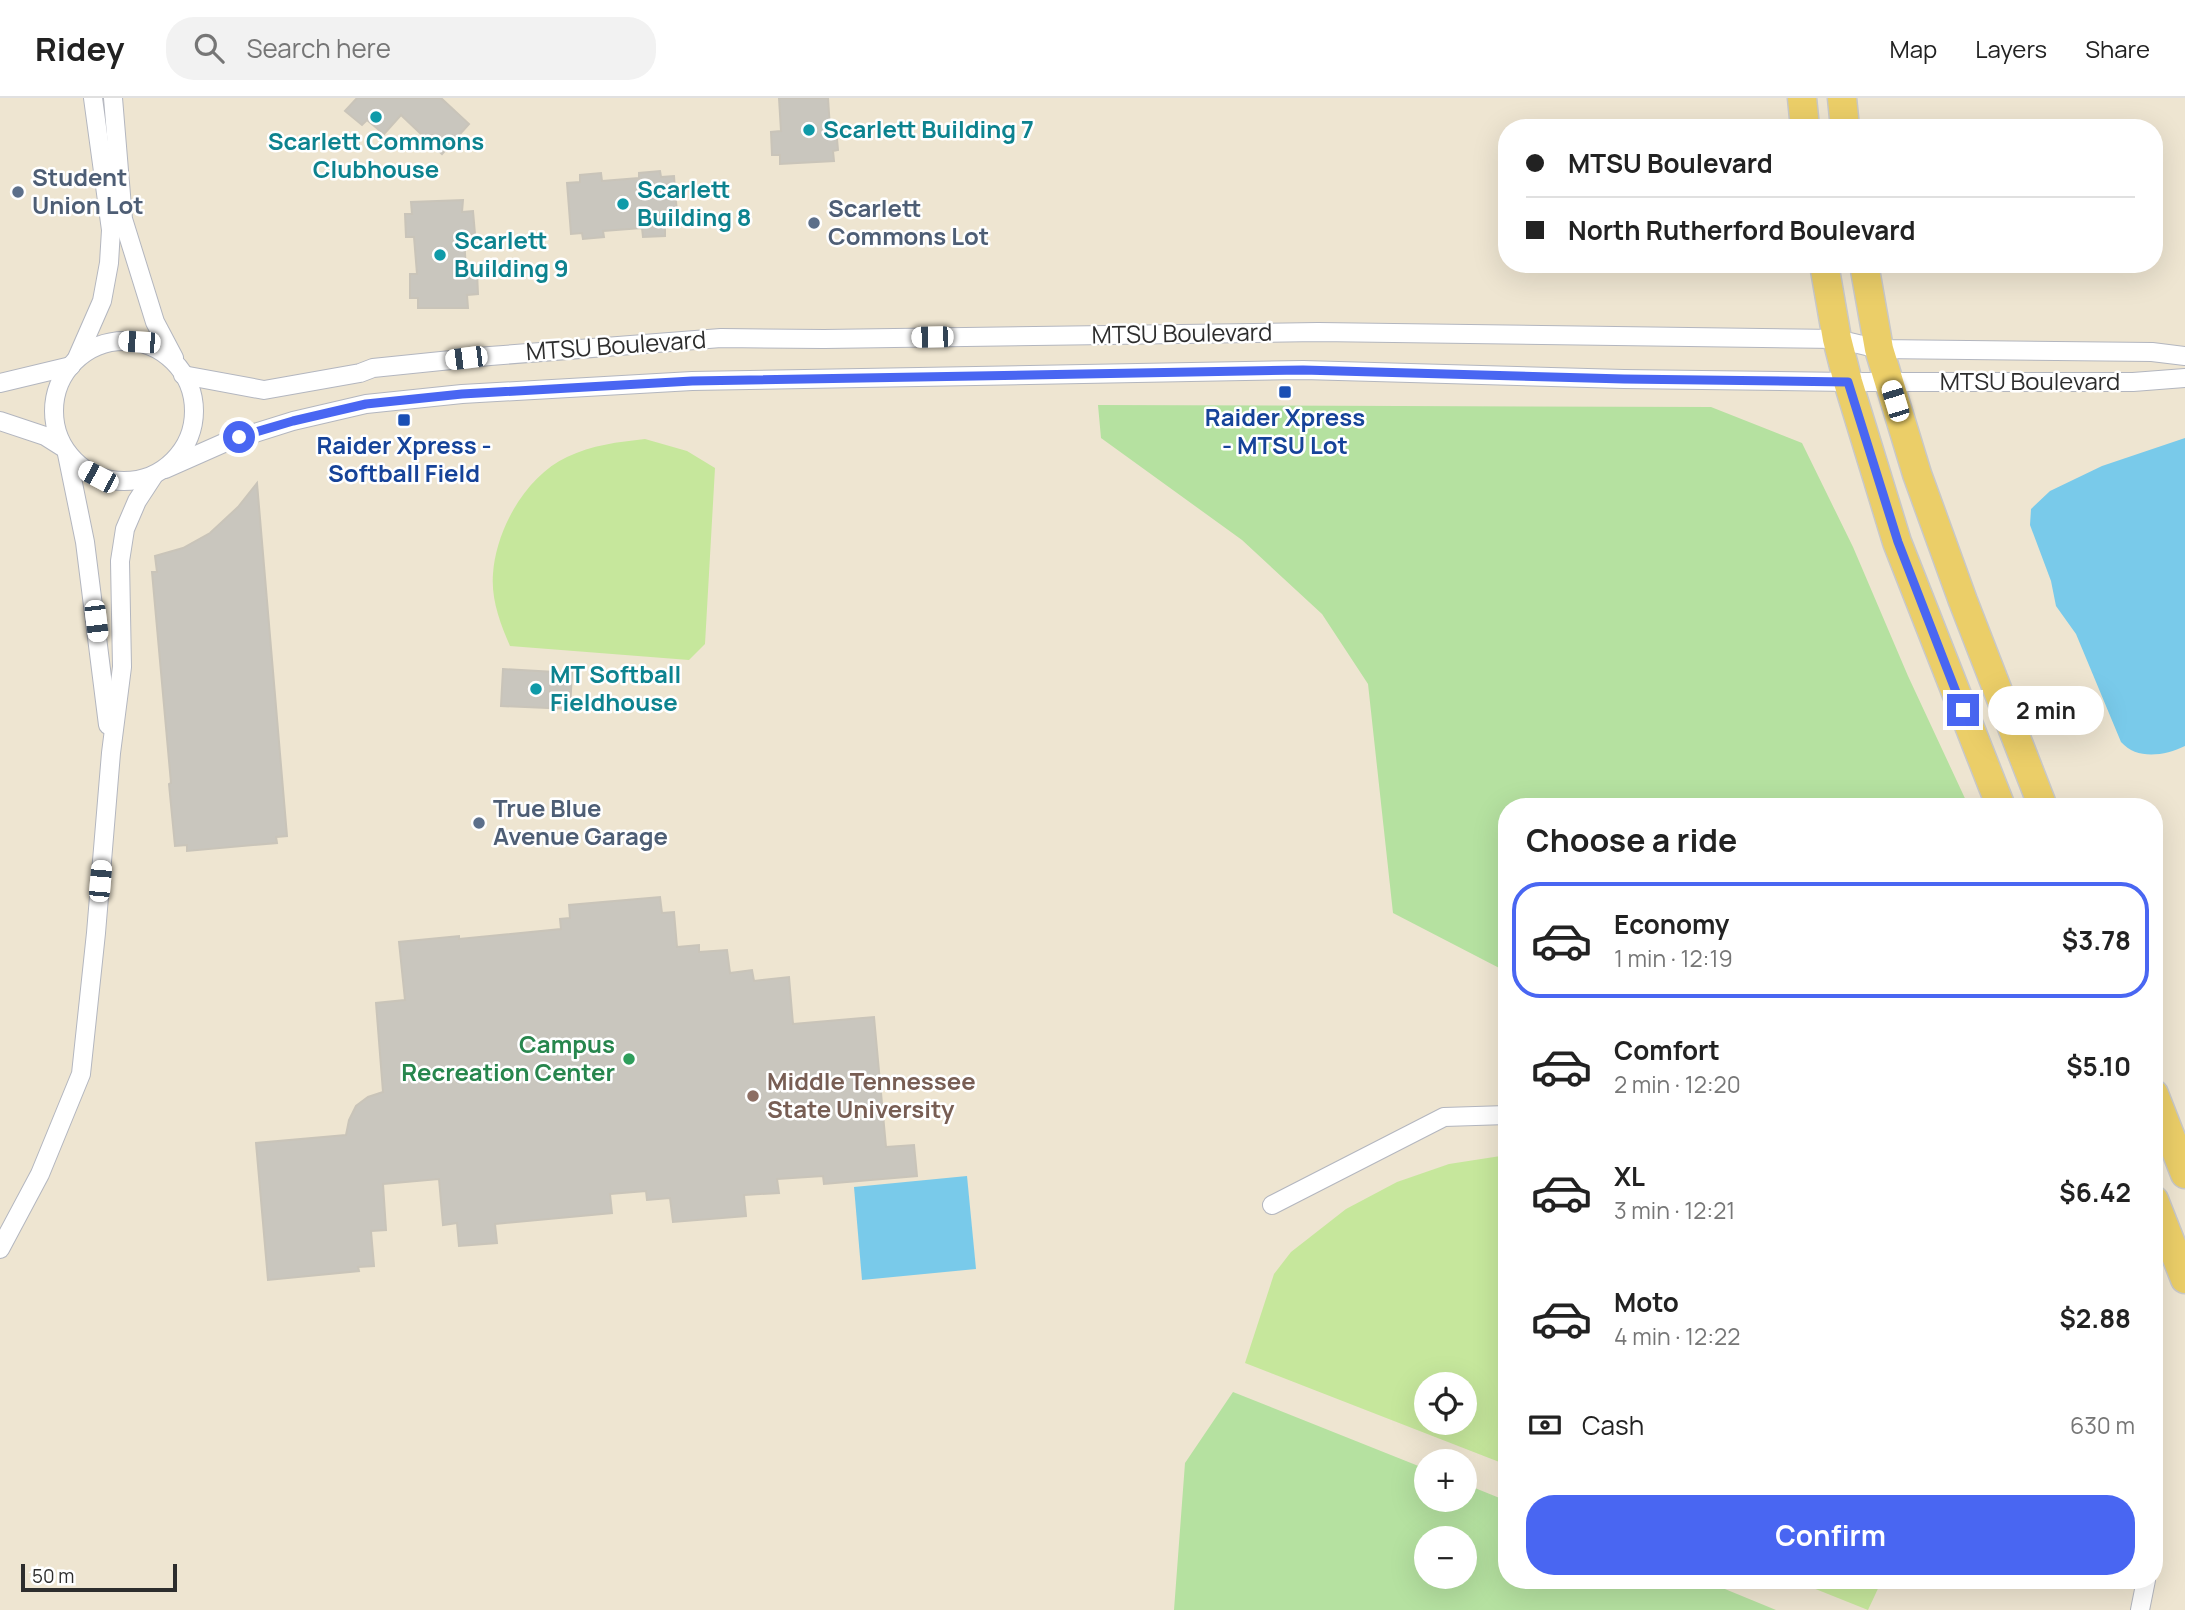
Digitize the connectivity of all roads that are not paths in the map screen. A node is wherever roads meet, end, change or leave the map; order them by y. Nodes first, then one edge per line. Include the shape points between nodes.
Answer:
1 (93, 98) edge
2 (113, 98) edge
3 (1802, 98) edge
4 (1842, 98) edge
5 (1804, 119) edge
6 (1844, 119) edge
7 (1826, 273) edge
8 (1866, 273) edge
9 (1838, 339) junction
10 (1880, 349) junction
11 (2185, 356) edge
12 (74, 362) junction
13 (180, 370) junction
14 (2185, 378) edge
15 (1889, 381) junction
16 (1848, 382) junction
17 (0, 383) edge
18 (0, 421) edge
19 (66, 451) junction
20 (160, 472) junction
21 (111, 752) junction
22 (1998, 798) edge
23 (2040, 798) edge
24 (1498, 1115) edge
25 (2163, 1117) edge
26 (2185, 1174) edge
27 (1272, 1205) dead end
28 (2163, 1223) edge
29 (0, 1249) edge
30 (2185, 1279) edge
31 (2145, 1589) edge
32 (2140, 1610) edge

1 - 12 street via 110,252 102,301
2 - 13 street via 123,219 155,322
3 - 5 main road
4 - 6 main road
7 - 9 main road
8 - 10 main road
9 - 10 street, MTSU Boulevard
9 - 13 street, MTSU Boulevard via 1318,332 721,338 373,368 264,390
9 - 16 main road
10 - 11 street, MTSU Boulevard
10 - 15 main road
12 - 13 street via 96,346 139,342 160,351
12 - 17 street
12 - 19 street via 55,394 53,415
13 - 20 street via 194,408 192,431 182,452
14 - 15 street, MTSU Boulevard
15 - 16 street, MTSU Boulevard
15 - 23 main road via 1926,497
16 - 20 street, MTSU Boulevard via 1303,370 678,382 366,404 226,442
16 - 22 main road via 1898,542
18 - 19 street via 45,436
19 - 20 street via 82,469 115,481
19 - 21 street via 85,542
20 - 21 street via 137,501 123,539 122,667
21 - 29 street via 81,1074 40,1174
24 - 27 street via 1444,1117
25 - 26 main road
28 - 30 main road
31 - 32 street

